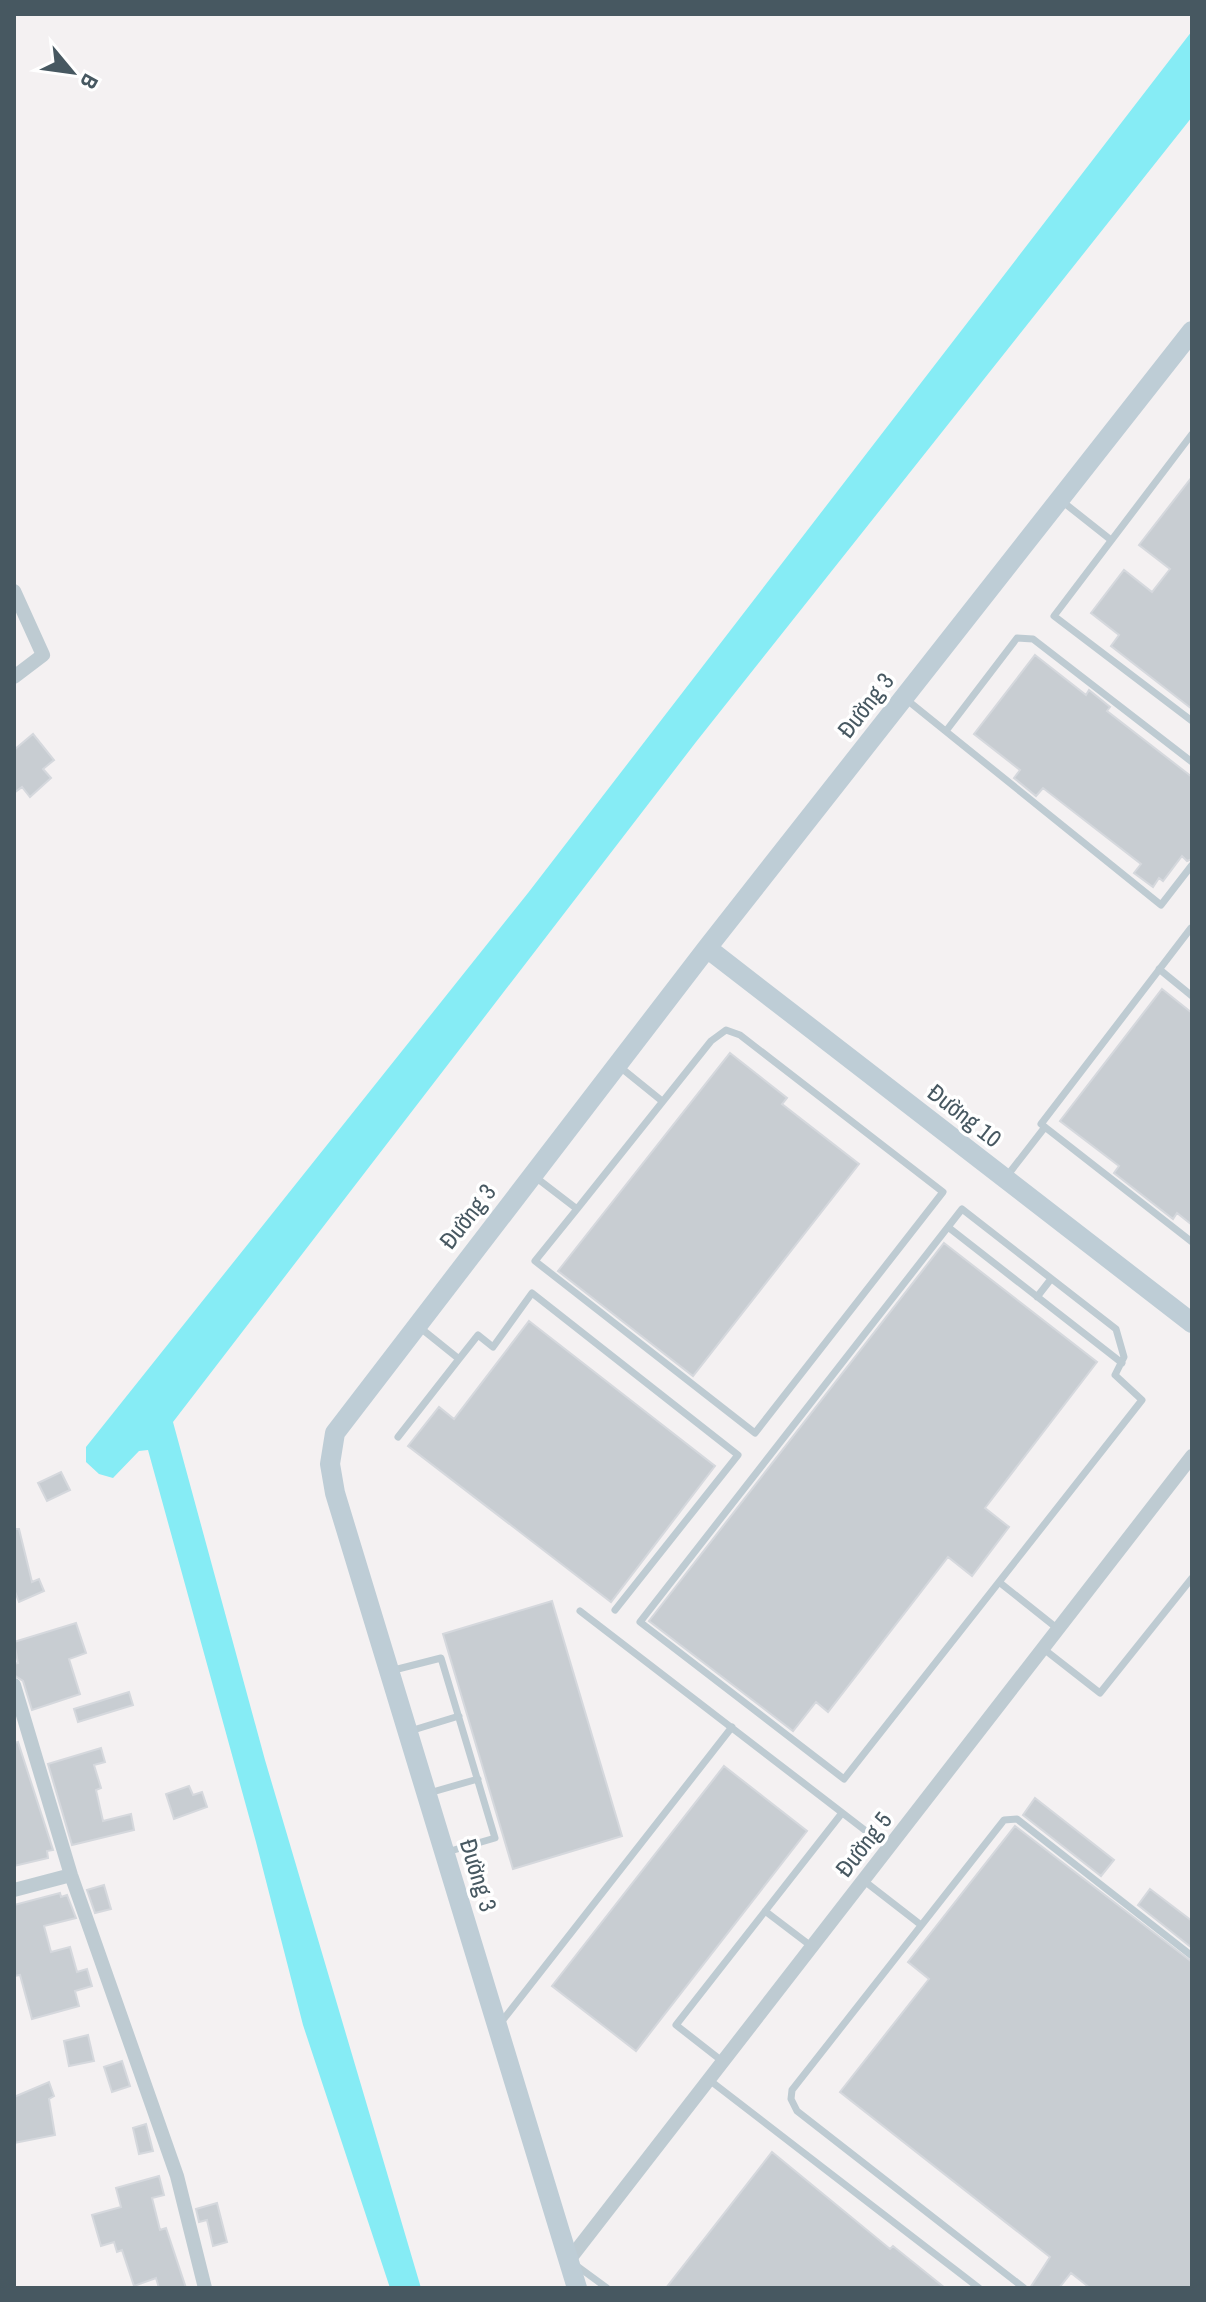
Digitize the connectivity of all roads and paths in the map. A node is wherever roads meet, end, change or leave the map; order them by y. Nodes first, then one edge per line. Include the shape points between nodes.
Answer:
1 (1192, 331) edge
2 (1192, 434) edge
3 (1059, 499) junction
4 (1111, 540) junction
5 (14, 591) edge
6 (14, 677) edge
7 (904, 697) junction
8 (1192, 721) edge
9 (946, 731) junction
10 (1192, 762) edge
11 (1192, 865) edge
12 (1191, 928) edge
13 (707, 948) junction
14 (1159, 969) junction
15 (1192, 996) edge
16 (617, 1065) junction
17 (662, 1101) junction
18 (1045, 1127) junction
19 (532, 1174) junction
20 (1005, 1179) junction
21 (577, 1209) junction
22 (948, 1227) junction
23 (1192, 1242) edge
24 (1051, 1279) junction
25 (1037, 1297) junction
26 (1192, 1323) edge
27 (416, 1325) junction
28 (459, 1359) junction
29 (1122, 1363) junction
30 (398, 1437) dead end
31 (1192, 1456) edge
32 (1192, 1578) edge
33 (999, 1582) junction
34 (615, 1610) dead end
35 (580, 1611) dead end
36 (1060, 1631) junction
37 (1045, 1650) junction
38 (390, 1671) junction
39 (14, 1685) edge
40 (459, 1716) junction
41 (732, 1727) junction
42 (408, 1732) junction
43 (478, 1779) junction
44 (427, 1794) junction
45 (842, 1813) junction
46 (888, 1848) junction
47 (445, 1853) junction
48 (71, 1875) junction
49 (863, 1880) junction
50 (14, 1890) edge
51 (765, 1911) junction
52 (921, 1925) junction
53 (811, 1947) junction
54 (1192, 1956) edge
55 (498, 2027) junction
56 (722, 2061) junction
57 (708, 2079) junction
58 (569, 2260) junction
59 (205, 2288) edge
60 (577, 2288) edge
61 (607, 2288) edge
62 (979, 2288) edge
63 (1024, 2288) edge

1 - 3 street, Đường 3
2 - 4 lane
3 - 4 lane
3 - 7 street, Đường 3
4 - 8 lane via 1054,616
5 - 6 street via 43,652
7 - 9 lane
7 - 13 street, Đường 3
9 - 10 lane via 1017,638 1024,637
9 - 11 lane via 1161,905
12 - 14 lane
13 - 16 street, Đường 3
13 - 20 street, Đường 10
14 - 15 lane
14 - 18 lane via 1041,1124
16 - 17 lane
16 - 19 street, Đường 3
17 - 21 lane
17 - 21 lane via 719,1032 733,1031 943,1192 755,1433 535,1261
18 - 20 lane
18 - 23 lane
19 - 21 lane
19 - 27 street, Đường 3
20 - 26 street, Đường 10
22 - 24 lane via 962,1209
22 - 25 lane
22 - 33 lane via 640,1622 844,1779
24 - 25 lane
24 - 29 lane via 1116,1329
25 - 29 lane
27 - 28 lane
27 - 38 street, Đường 3 via 345,1419 331,1447 335,1493
28 - 30 lane
28 - 34 lane via 478,1335 493,1347 532,1293 738,1455
29 - 33 lane via 1115,1375 1142,1400
31 - 36 street, Đường 5
32 - 37 lane via 1100,1693
33 - 36 lane
35 - 41 lane
36 - 37 street, Đường 5
37 - 46 street, Đường 5
38 - 40 lane via 441,1658
38 - 42 street, Đường 3
39 - 48 street
40 - 42 lane
40 - 43 lane
41 - 45 lane
41 - 55 lane
42 - 44 street, Đường 3
43 - 44 lane
43 - 47 lane via 495,1838
44 - 47 street, Đường 3
45 - 46 lane
45 - 51 lane
46 - 49 street, Đường 5
47 - 55 street, Đường 3
48 - 50 street
48 - 59 street via 177,2176
49 - 52 lane
49 - 53 street, Đường 5
51 - 53 lane
51 - 56 lane via 676,2025
52 - 54 lane via 1004,1820 1017,1819
52 - 63 lane via 792,2090 791,2099 797,2111
53 - 56 street, Đường 5
55 - 58 street, Đường 3
56 - 57 street, Đường 5
57 - 58 street, Đường 5
57 - 62 lane
58 - 60 street, Đường 3
58 - 61 lane

